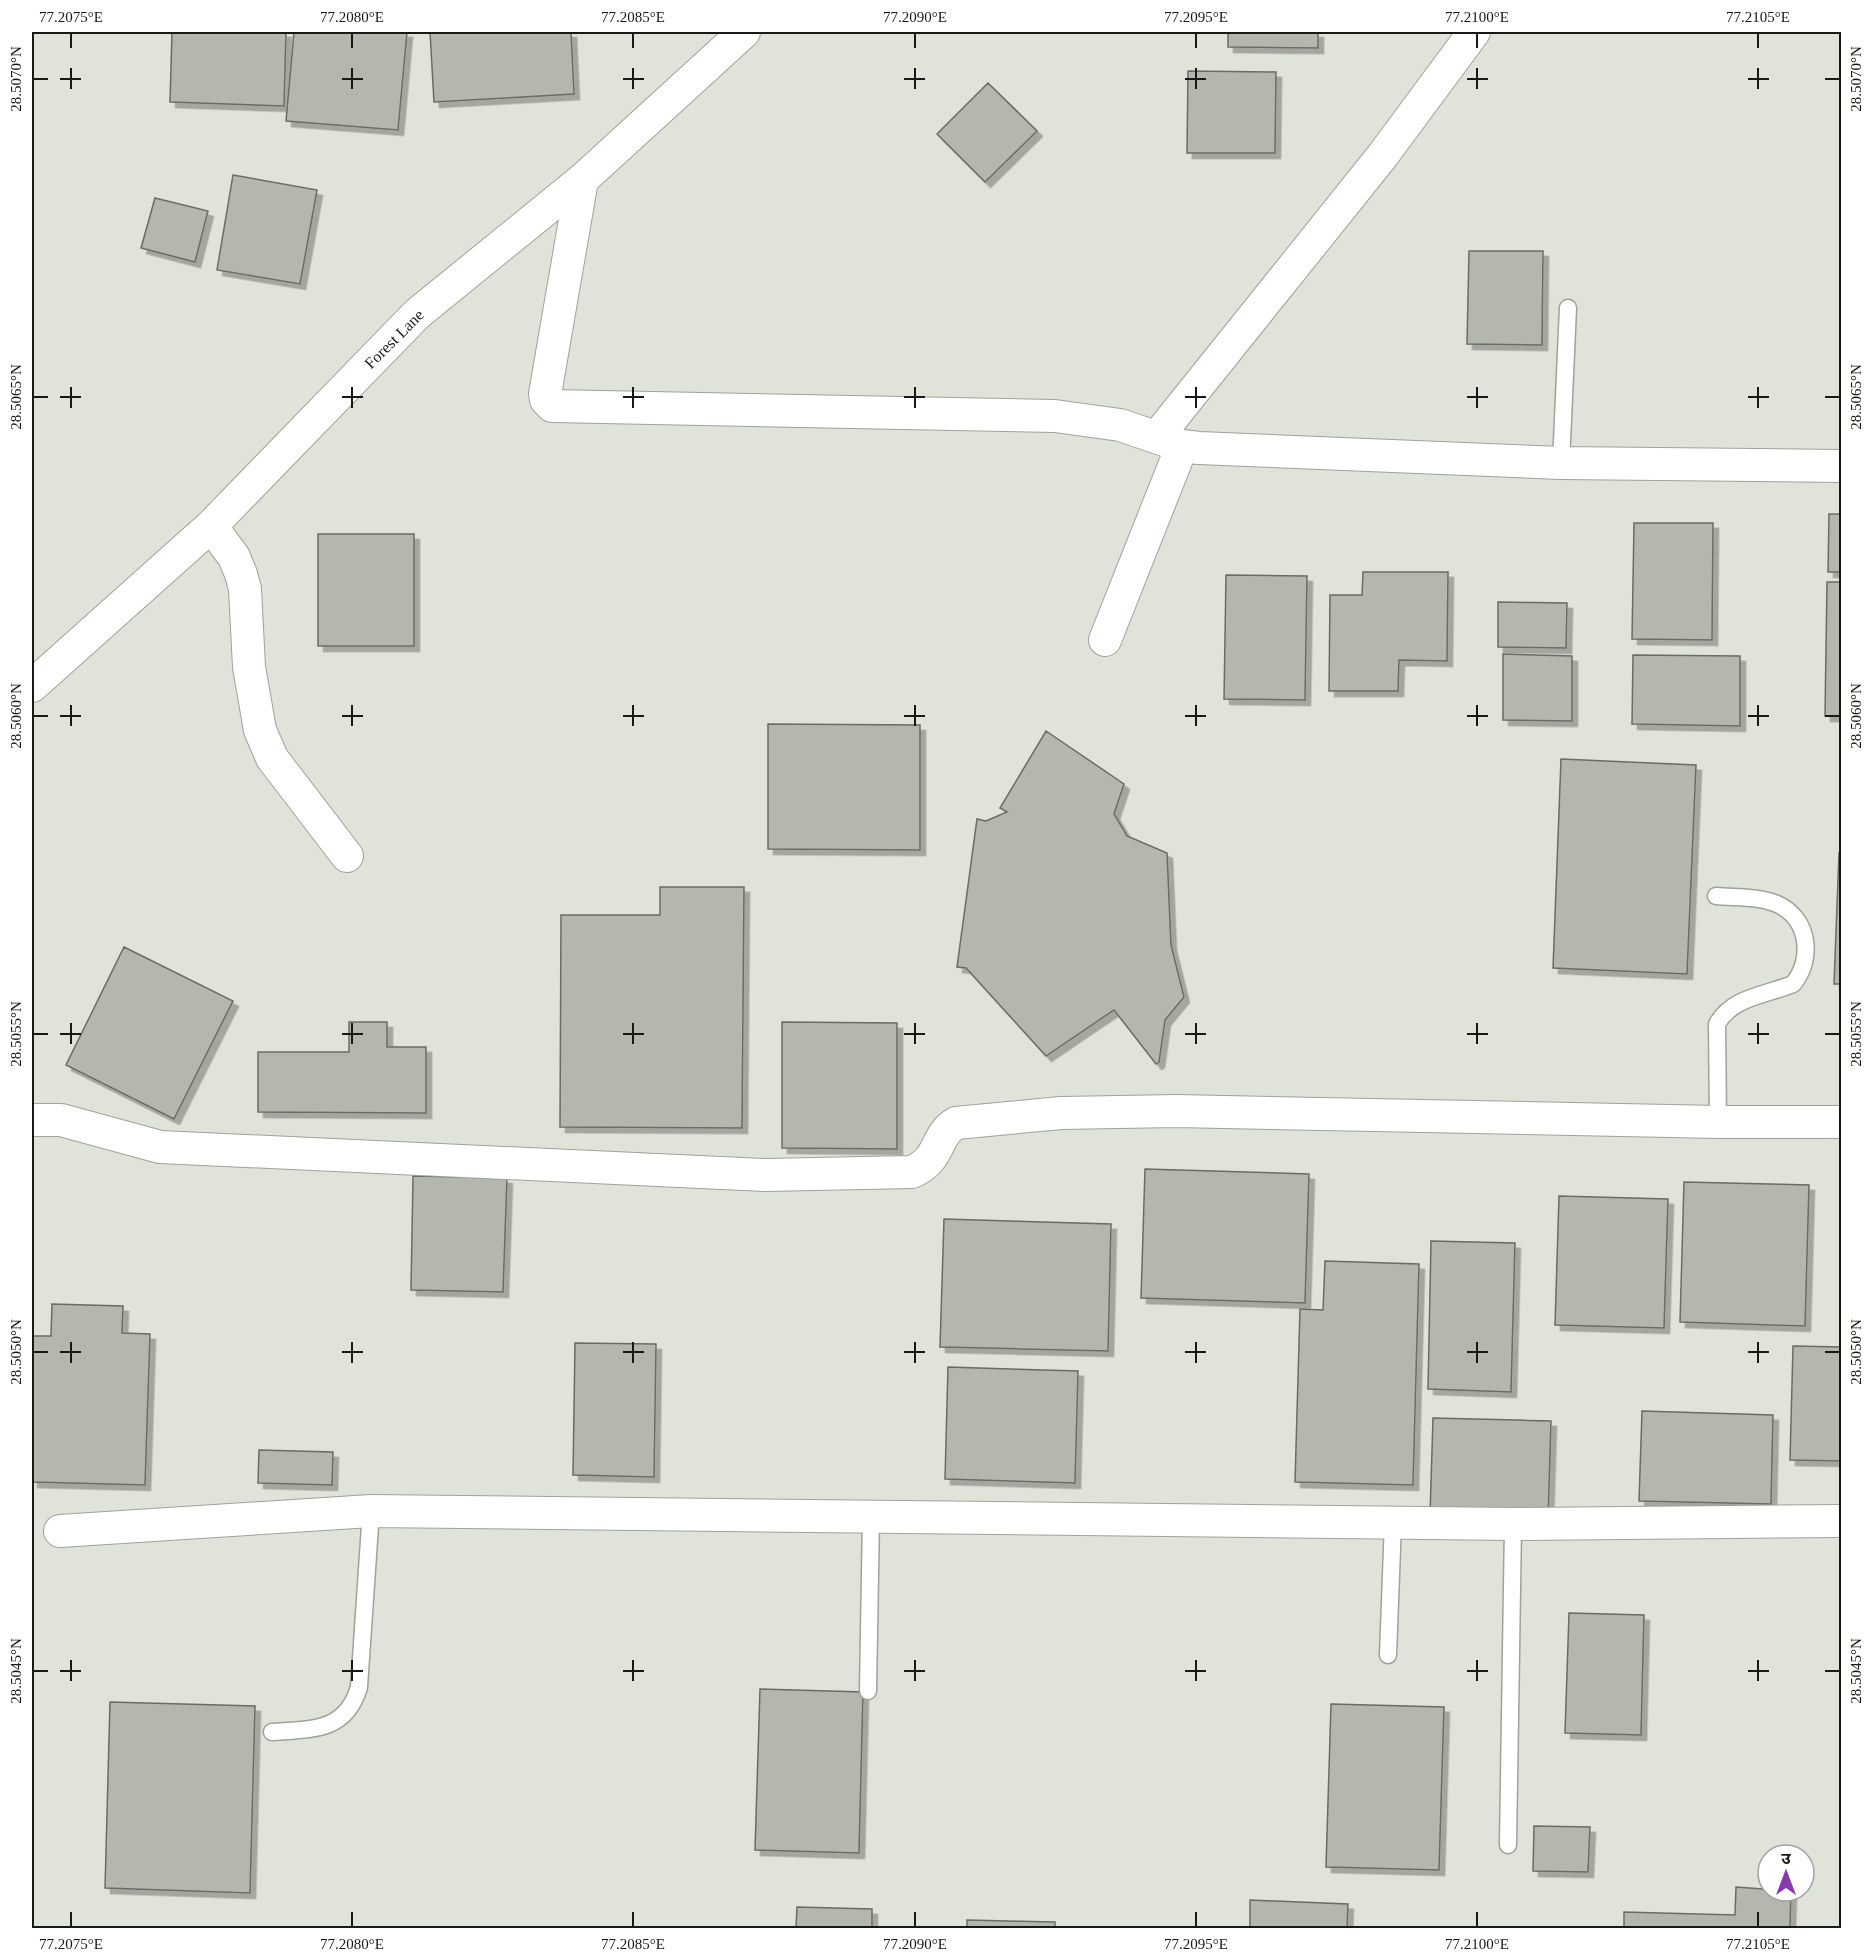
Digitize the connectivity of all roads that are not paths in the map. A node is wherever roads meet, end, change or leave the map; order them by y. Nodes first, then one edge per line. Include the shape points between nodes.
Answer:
1 (744, 32) edge
2 (1474, 32) edge
3 (582, 180) junction
4 (1568, 308) dead end
5 (1170, 441) junction
6 (1561, 463) junction
7 (1842, 466) edge
8 (211, 526) junction
9 (1105, 640) dead end
10 (32, 686) edge
11 (346, 856) dead end
12 (1716, 896) dead end
13 (32, 1119) edge
14 (1718, 1122) junction
15 (1842, 1122) edge
16 (371, 1511) junction
17 (871, 1516) junction
18 (1842, 1521) edge
19 (1393, 1522) junction
20 (1513, 1524) junction
21 (60, 1531) dead end
22 (1388, 1655) dead end
23 (868, 1691) dead end
24 (272, 1732) dead end
25 (1508, 1845) dead end

1 - 3 street, Forest Lane
2 - 5 street
3 - 5 street via 545,394 552,406 1008,414 1096,421
3 - 8 street, Forest Lane via 417,314
4 - 6 lane
5 - 6 street
5 - 9 street
6 - 7 street
8 - 10 street, Forest Lane
8 - 11 street via 234,557 241,574 252,692 260,730 272,758
12 - 14 lane via 1758,899 1783,908 1800,926 1807,960 1792,984 1735,1003 1723,1012 1717,1024
13 - 14 street via 61,1120 160,1147 766,1175 912,1172 926,1166 956,1123 1061,1113 1176,1111
14 - 15 street
16 - 17 street
16 - 21 street
16 - 24 lane via 356,1700 347,1713 327,1726
17 - 19 street
17 - 23 lane
18 - 20 street
19 - 20 street
19 - 22 lane
20 - 25 lane

